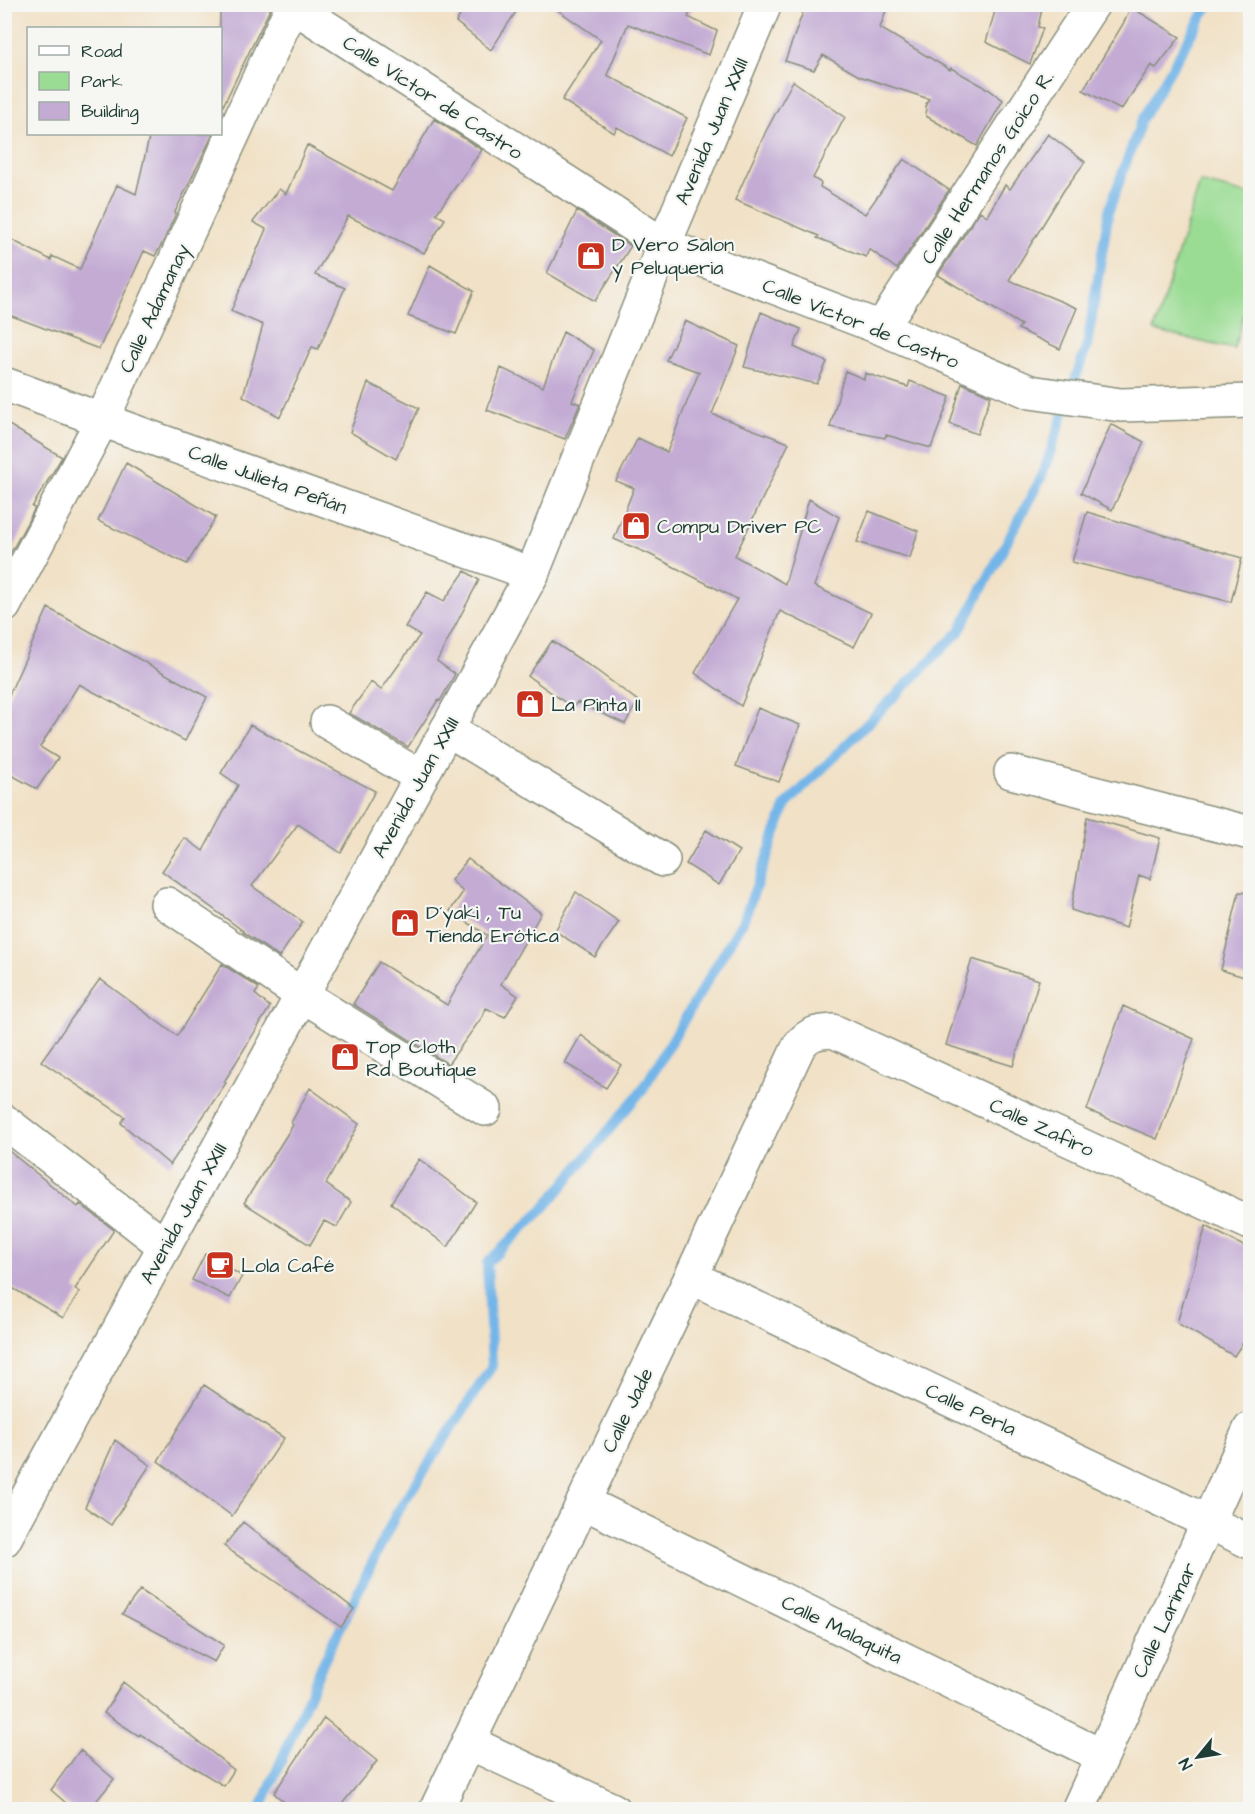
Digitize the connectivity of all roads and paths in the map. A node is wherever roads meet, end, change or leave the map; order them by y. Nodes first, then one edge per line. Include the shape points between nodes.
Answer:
1 (765, 4) edge
2 (292, 5) edge
3 (1087, 10) edge
4 (664, 245) junction
5 (881, 328) junction
6 (4, 384) edge
7 (1251, 401) edge
8 (102, 420) junction
9 (532, 573) junction
10 (4, 606) edge
11 (327, 722) dead end
12 (447, 729) junction
13 (1011, 772) dead end
14 (421, 777) junction
15 (1251, 833) edge
16 (663, 860) dead end
17 (167, 904) dead end
18 (302, 995) junction
19 (833, 1030) joint
20 (485, 1109) dead end
21 (4, 1121) edge
22 (1251, 1223) edge
23 (165, 1246) junction
24 (691, 1277) junction
25 (1251, 1429) edge
26 (583, 1502) junction
27 (1209, 1521) junction
28 (4, 1540) edge
29 (1251, 1542) edge
30 (468, 1742) junction
31 (1102, 1756) junction
32 (436, 1809) edge
33 (613, 1809) edge
34 (1078, 1809) edge

1 - 4 street, Avenida Juan XXIII
2 - 4 street, Calle Víctor de Castro
2 - 8 street, Calle Adamanay
3 - 5 street, Calle Hermanos Goico R.
4 - 5 street, Calle Víctor de Castro
4 - 9 street, Avenida Juan XXIII
5 - 7 street, Calle Víctor de Castro via 1030,392 1121,405
6 - 8 street, Calle Julieta Peñán
8 - 9 street, Calle Julieta Peñán
8 - 10 street, Calle Adamanay
9 - 12 street, Avenida Juan XXIII
11 - 14 street
12 - 14 street, Avenida Juan XXIII
12 - 16 street
13 - 15 street
14 - 18 street, Avenida Juan XXIII
17 - 18 street
18 - 20 street
18 - 23 street, Avenida Juan XXIII
19 - 22 street, Calle Zafiro
19 - 24 street, Calle Jade via 812,1033 799,1046
21 - 23 street
23 - 28 street, Avenida Juan XXIII
24 - 26 street, Calle Jade
24 - 27 street, Calle Perla
25 - 27 street, Calle Larimar
26 - 30 street, Calle Jade
26 - 31 street, Calle Malaquita
27 - 29 street, Calle Perla
27 - 31 street, Calle Larimar
30 - 32 street, Calle Jade
30 - 33 street
31 - 34 street, Calle Larimar

